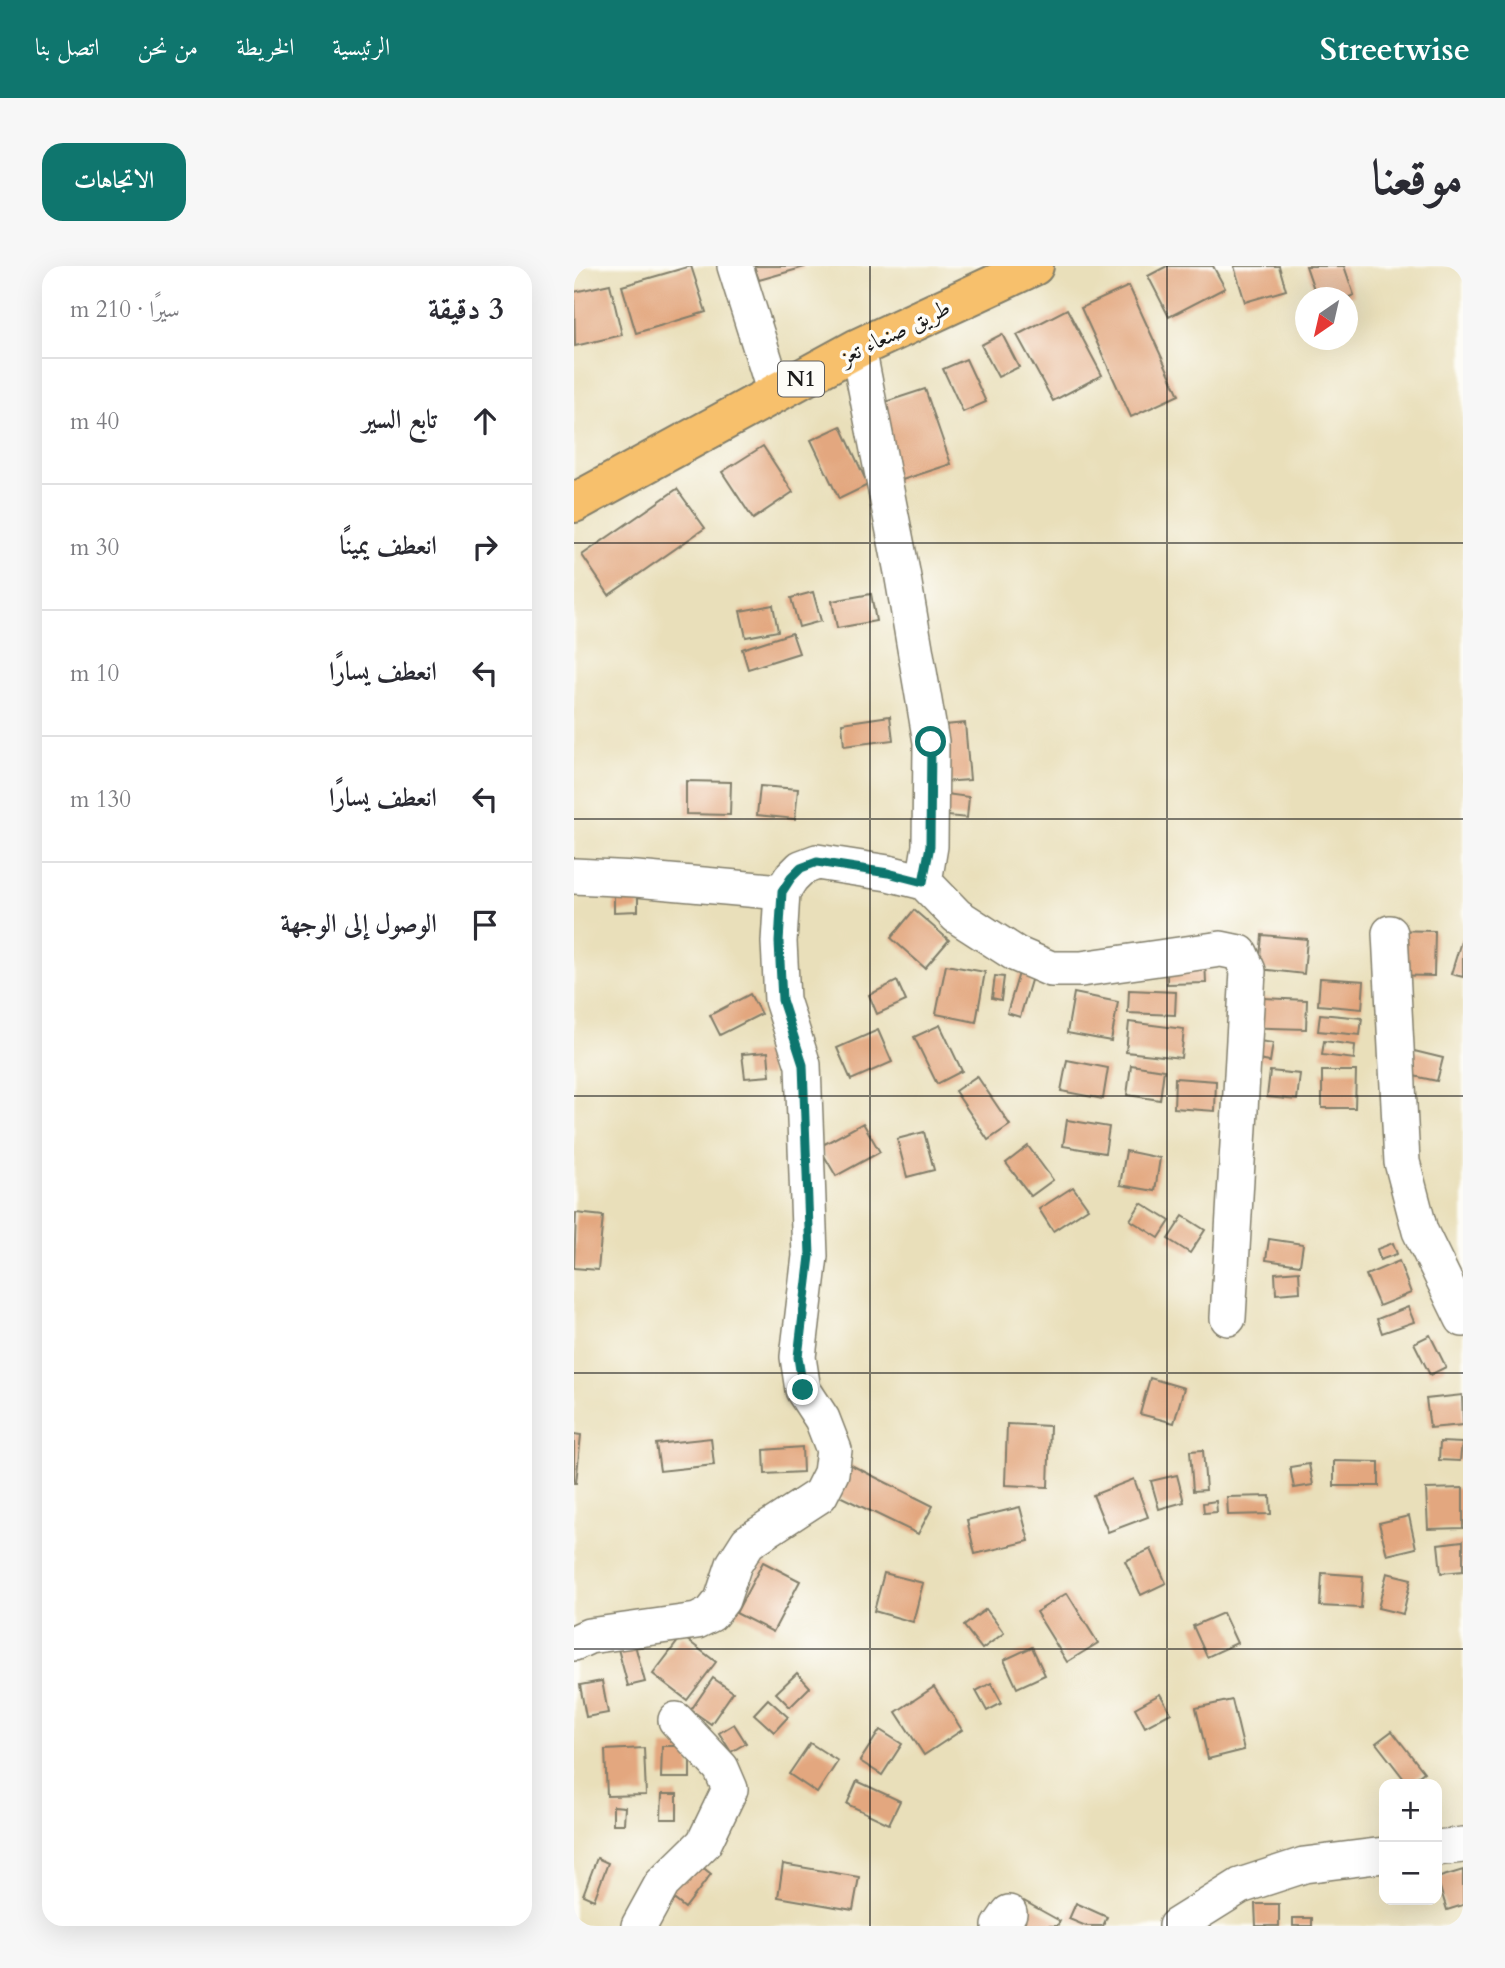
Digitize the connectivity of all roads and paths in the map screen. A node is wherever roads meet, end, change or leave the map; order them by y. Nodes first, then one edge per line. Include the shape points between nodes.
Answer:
1 (735, 266) edge
2 (1034, 266) edge
3 (858, 348) junction
4 (775, 393) junction
5 (574, 503) edge
6 (574, 876) edge
7 (923, 882) junction
8 (782, 892) junction
9 (1390, 933) dead end
10 (1228, 1318) dead end
11 (1463, 1318) edge
12 (574, 1643) edge
13 (676, 1720) dead end
14 (1463, 1845) edge
15 (1442, 1848) edge
16 (1379, 1856) edge
17 (639, 1926) edge
18 (1176, 1926) edge

1 - 4 street
2 - 3 highway, طريق صنعاء تعز / N1
3 - 4 highway, طريق صنعاء تعز / N1
3 - 7 street via 931,742 930,846
4 - 5 highway, طريق صنعاء تعز / N1
6 - 8 street
7 - 8 street via 817,862 801,868
7 - 10 street via 957,916 1016,954 1051,969 1081,969 1221,949 1240,953 1248,971
8 - 12 street via 782,1000 803,1065 810,1244 798,1357 803,1390 822,1419 834,1450 831,1473 820,1495 748,1542 711,1614 697,1621 589,1636
9 - 11 street via 1402,1162 1420,1231
13 - 17 street via 721,1768 730,1789 704,1843 663,1884
14 - 15 street
16 - 18 street via 1304,1865 1240,1886

